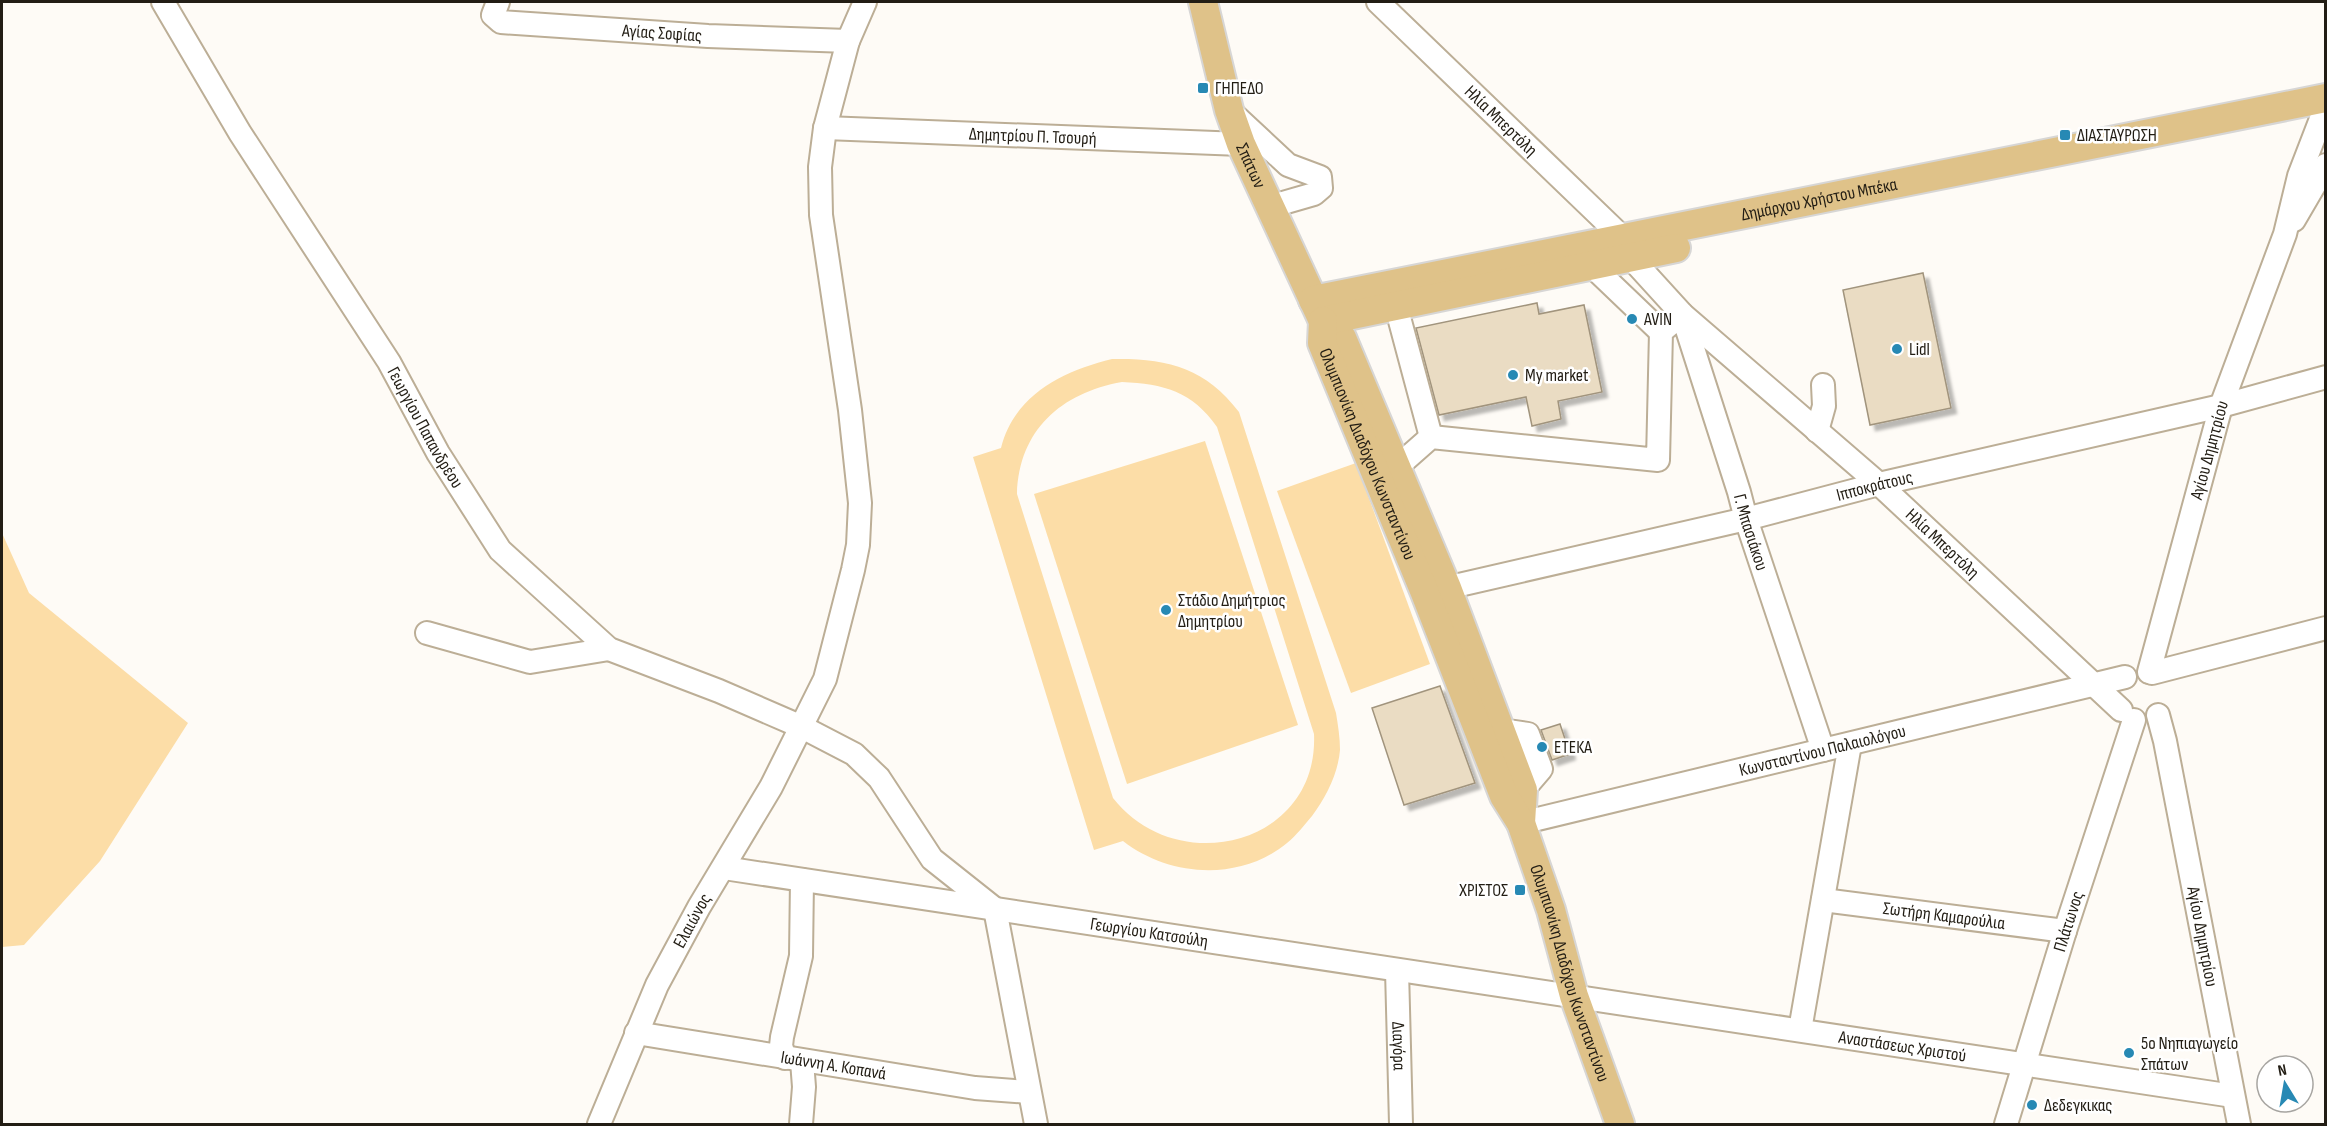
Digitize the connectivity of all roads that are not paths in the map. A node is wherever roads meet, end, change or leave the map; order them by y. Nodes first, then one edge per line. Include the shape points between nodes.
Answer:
1 (163, 2) edge
2 (498, 2) edge
3 (865, 2) edge
4 (1203, 2) edge
5 (1378, 2) edge
6 (848, 41) junction
7 (2324, 109) edge
8 (1229, 110) junction
9 (825, 128) junction
10 (1241, 144) junction
11 (2325, 165) edge
12 (1269, 207) junction
13 (2285, 234) junction
14 (1627, 248) junction
15 (1592, 266) junction
16 (1396, 306) junction
17 (1318, 310) junction
18 (1682, 314) junction
19 (1661, 332) junction
20 (2325, 380) edge
21 (1823, 385) dead end
22 (2220, 406) junction
23 (1817, 431) junction
24 (1431, 437) junction
25 (1397, 467) junction
26 (1879, 484) junction
27 (1746, 519) junction
28 (1436, 590) junction
29 (2325, 628) edge
30 (427, 633) dead end
31 (609, 650) junction
32 (2151, 673) junction
33 (2125, 677) junction
34 (2093, 684) junction
35 (2127, 715) junction
36 (2158, 715) junction
37 (802, 727) junction
38 (1850, 744) junction
39 (1823, 750) junction
40 (1521, 823) junction
41 (724, 868) junction
42 (802, 880) junction
43 (1823, 900) junction
44 (995, 909) junction
45 (2065, 931) junction
46 (1397, 970) junction
47 (1574, 996) junction
48 (1800, 1030) junction
49 (636, 1033) junction
50 (793, 1060) junction
51 (2025, 1064) junction
52 (1029, 1092) junction
53 (2233, 1096) junction
54 (599, 1125) edge
55 (801, 1125) edge
56 (1036, 1125) edge
57 (1401, 1125) edge
58 (1620, 1125) edge
59 (2006, 1125) edge
60 (2239, 1125) edge

1 - 31 street, Γεωργίου Παπανδρέου via 240,133 389,362 438,453 500,550
2 - 6 street, Αγίας Σοφίας via 494,15 501,22
3 - 6 street, Ελαιώνος
4 - 8 main road, Σπάτων
5 - 14 street, Ηλία Μπερτόλη
6 - 9 street, Ελαιώνος
7 - 13 street via 2299,176
7 - 14 main road, Δημάρχου Χρήστου Μπέκα
8 - 10 main road, Σπάτων
8 - 12 street via 1288,165 1320,177 1321,188 1314,194
9 - 10 street, Δημητρίου Π. Τσουρή
9 - 37 street, Ελαιώνος via 820,166 821,215 860,503 858,545 825,679
10 - 12 main road, Σπάτων
11 - 13 street
12 - 17 main road, Σπάτων
13 - 22 street, Αγίου Δημητρίου
14 - 15 main road, Δημάρχου Χρήστου Μπέκα
14 - 17 main road, Δημάρχου Χρήστου Μπέκα
14 - 18 street, Ηλία Μπερτόλη
15 - 16 main road, Δημάρχου Χρήστου Μπέκα
15 - 19 street
16 - 17 main road, Δημάρχου Χρήστου Μπέκα
16 - 24 street
17 - 25 main road, Ολυμπιονίκη Διαδόχου Κωνσταντίνου via 1341,338
17 - 28 main road, Ολυμπιονίκη Διαδόχου Κωνσταντίνου via 1322,343
18 - 19 street
18 - 23 street, Ηλία Μπερτόλη
18 - 27 street, Γ. Μπασιάκου
19 - 24 street via 1658,460
20 - 22 street, Ιπποκράτους
21 - 23 street via 1824,406
22 - 26 street, Ιπποκράτους
22 - 32 street, Αγίου Δημητρίου
23 - 26 street, Ηλία Μπερτόλη
24 - 25 street
25 - 28 main road, Ολυμπιονίκη Διαδόχου Κωνσταντίνου
26 - 27 street, Ιπποκράτους
26 - 34 street, Ηλία Μπερτόλη
27 - 28 street, Ιπποκράτους
27 - 39 street, Γ. Μπασιάκου
28 - 40 main road, Ολυμπιονίκη Διαδόχου Κωνσταντίνου via 1504,796
28 - 40 main road, Ολυμπιονίκη Διαδόχου Κωνσταντίνου via 1501,730 1523,790
29 - 32 street
30 - 31 street via 530,662
31 - 37 street, Γεωργίου Παπανδρέου
32 - 33 street via 2136,671
32 - 36 street via 2162,682 2166,694
33 - 34 street, Κωνσταντίνου Παλαιολόγου
33 - 35 street via 2117,689 2117,703
34 - 35 street, Ηλία Μπερτόλη
34 - 38 street, Κωνσταντίνου Παλαιολόγου
35 - 36 street via 2143,721
35 - 45 street, Πλάτωνος
36 - 53 street, Αγίου Δημητρίου
37 - 41 street, Ελαιώνος
37 - 44 street, Γεωργίου Παπανδρέου via 854,754 879,778 932,860
38 - 39 street, Κωνσταντίνου Παλαιολόγου
38 - 43 street
39 - 40 street, Κωνσταντίνου Παλαιολόγου
40 - 47 main road, Ολυμπιονίκη Διαδόχου Κωνσταντίνου via 1551,910
41 - 42 street, Γεωργίου Κατσούλη
41 - 49 street, Ελαιώνος via 657,985
42 - 44 street, Γεωργίου Κατσούλη
42 - 50 street via 801,956 781,1046
43 - 45 street, Σωτήρη Καμαρούλια
43 - 48 street
44 - 46 street, Γεωργίου Κατσούλη
44 - 52 street
45 - 51 street, Πλάτωνος
46 - 47 street, Γεωργίου Κατσούλη
46 - 57 street, Διαγόρα
47 - 48 street, Αναστάσεως Χριστού
47 - 58 main road, Ολυμπιονίκη Διαδόχου Κωνσταντίνου
48 - 51 street, Αναστάσεως Χριστού
49 - 50 street, Ιωάννη Α. Κοπανά
49 - 54 street, Ελαιώνος
50 - 52 street, Ιωάννη Α. Κοπανά via 975,1088
50 - 55 street via 804,1087
51 - 53 street, Αναστάσεως Χριστού
51 - 59 street, Πλάτωνος
52 - 56 street
53 - 60 street, Αγίου Δημητρίου

